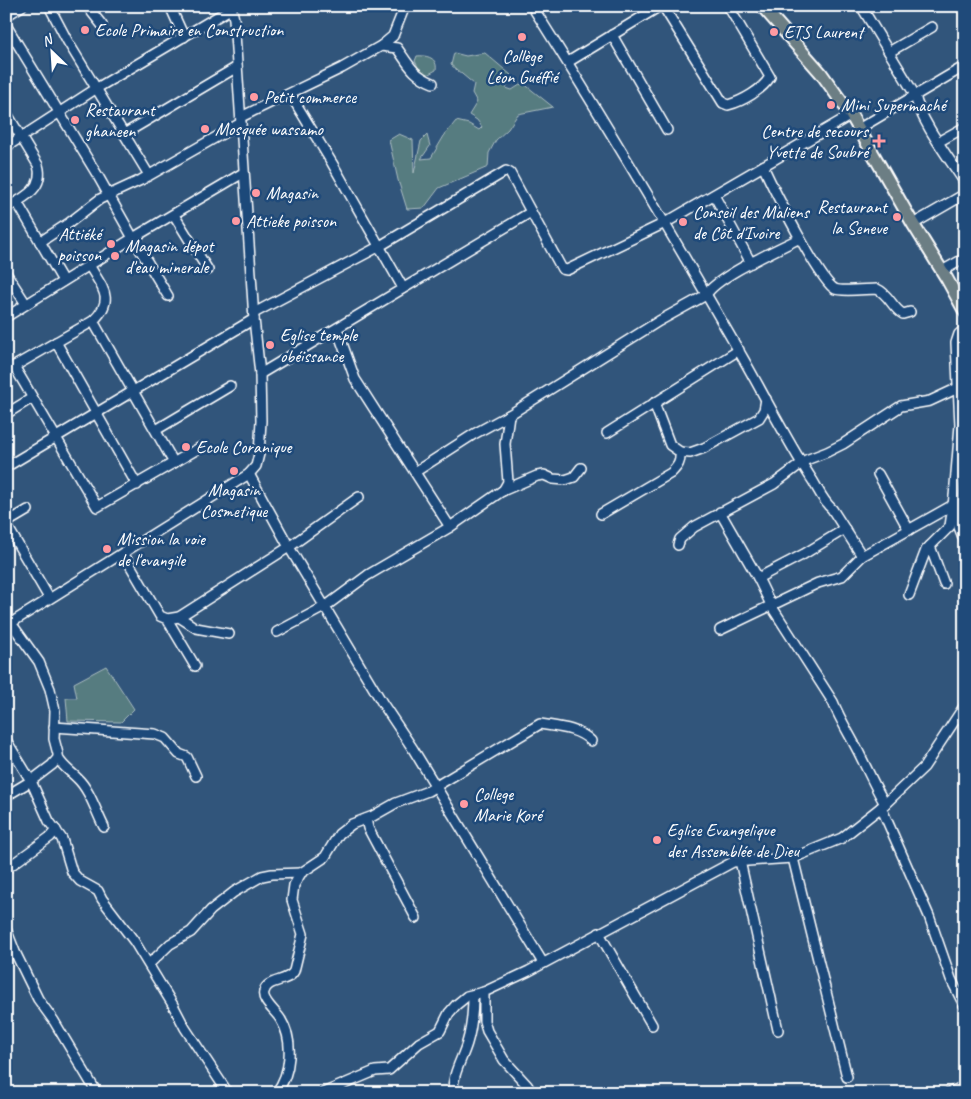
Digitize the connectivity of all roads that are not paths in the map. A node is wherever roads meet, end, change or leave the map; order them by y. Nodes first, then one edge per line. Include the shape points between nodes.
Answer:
1 (22, 6) edge
2 (49, 6) edge
3 (87, 6) edge
4 (170, 6) edge
5 (405, 6) edge
6 (532, 6) edge
7 (662, 6) edge
8 (728, 6) edge
9 (762, 6) edge
10 (861, 6) edge
11 (231, 7) edge
12 (6, 16) edge
13 (6, 25) edge
14 (102, 25) dead end
15 (932, 27) dead end
16 (612, 35) junction
17 (184, 37) junction
18 (381, 46) junction
19 (889, 52) junction
20 (568, 62) junction
21 (965, 66) edge
22 (238, 67) junction
23 (433, 83) dead end
24 (97, 88) junction
25 (290, 94) junction
26 (915, 95) junction
27 (6, 112) edge
28 (59, 113) junction
29 (851, 115) junction
30 (241, 120) junction
31 (965, 127) edge
32 (860, 128) junction
33 (667, 130) dead end
34 (124, 134) junction
35 (22, 138) junction
36 (938, 142) junction
37 (6, 147) edge
38 (762, 166) junction
39 (243, 173) junction
40 (149, 175) junction
41 (965, 184) edge
42 (965, 194) edge
43 (109, 195) junction
44 (714, 195) junction
45 (17, 202) junction
46 (6, 208) edge
47 (531, 212) junction
48 (174, 215) junction
49 (665, 224) junction
50 (912, 224) junction
51 (133, 238) junction
52 (800, 238) junction
53 (40, 242) junction
54 (380, 246) junction
55 (965, 258) edge
56 (750, 264) junction
57 (89, 265) junction
58 (208, 270) dead end
59 (942, 271) junction
60 (6, 273) edge
61 (63, 281) junction
62 (403, 288) junction
63 (706, 295) junction
64 (168, 296) dead end
65 (26, 304) junction
66 (910, 312) dead end
67 (965, 312) edge
68 (254, 316) junction
69 (6, 317) edge
70 (93, 321) junction
71 (338, 329) junction
72 (965, 329) edge
73 (56, 342) junction
74 (739, 350) junction
75 (10, 369) edge
76 (260, 374) junction
77 (230, 386) dead end
78 (958, 388) junction
79 (134, 391) junction
80 (32, 398) junction
81 (766, 398) junction
82 (654, 403) junction
83 (6, 414) edge
84 (96, 414) junction
85 (509, 416) junction
86 (156, 430) junction
87 (607, 434) dead end
88 (56, 438) junction
89 (202, 447) dead end
90 (680, 452) junction
91 (174, 463) junction
92 (801, 463) junction
93 (6, 467) edge
94 (582, 468) dead end
95 (415, 472) junction
96 (249, 474) junction
97 (878, 474) dead end
98 (137, 485) junction
99 (502, 491) junction
100 (359, 497) dead end
101 (954, 501) junction
102 (28, 510) dead end
103 (720, 512) junction
104 (601, 514) dead end
105 (6, 523) edge
106 (450, 526) junction
107 (845, 529) junction
108 (909, 530) junction
109 (965, 542) edge
110 (678, 545) dead end
111 (930, 546) junction
112 (289, 547) junction
113 (122, 553) junction
114 (862, 556) junction
115 (758, 578) junction
116 (944, 584) dead end
117 (909, 595) dead end
118 (49, 598) junction
119 (326, 606) junction
120 (772, 607) junction
121 (179, 617) junction
122 (167, 619) junction
123 (8, 622) edge
124 (720, 630) dead end
125 (277, 632) dead end
126 (229, 634) dead end
127 (195, 666) dead end
128 (965, 705) edge
129 (54, 726) junction
130 (6, 740) edge
131 (591, 740) dead end
132 (58, 758) junction
133 (196, 776) dead end
134 (30, 781) junction
135 (435, 786) junction
136 (6, 796) edge
137 (883, 806) junction
138 (366, 819) junction
139 (104, 827) dead end
140 (56, 830) junction
141 (793, 858) junction
142 (740, 861) junction
143 (6, 869) edge
144 (301, 873) junction
145 (416, 918) dead end
146 (6, 929) edge
147 (599, 933) junction
148 (542, 963) junction
149 (149, 964) junction
150 (484, 992) junction
151 (474, 995) junction
152 (965, 1007) edge
153 (652, 1025) dead end
154 (778, 1030) dead end
155 (847, 1077) dead end
156 (965, 1086) edge
157 (97, 1093) edge
158 (228, 1093) edge
159 (276, 1093) edge
160 (323, 1093) edge
161 (453, 1093) edge
162 (532, 1093) edge
163 (948, 1093) edge

1 - 12 street
2 - 24 street
3 - 14 street
4 - 17 street
5 - 18 street via 393,36
6 - 20 street
7 - 8 street via 723,103 728,105 756,91 770,77
7 - 16 street
9 - 29 main road via 821,73
10 - 19 street
11 - 17 street
11 - 22 street
13 - 28 street
15 - 19 street
16 - 20 street
16 - 33 street
17 - 24 street
18 - 23 street via 397,48 415,74
18 - 25 street
19 - 26 street
20 - 49 street
21 - 26 street
22 - 30 street
22 - 34 street
24 - 28 street
24 - 34 street
25 - 30 street
25 - 54 street
26 - 32 street
26 - 36 street
27 - 35 street
28 - 35 street
28 - 43 street
29 - 32 main road
29 - 38 street
30 - 39 street
30 - 40 street
31 - 36 street
32 - 50 main road
34 - 40 street
35 - 37 street
35 - 45 street via 41,174 34,189
36 - 41 street
38 - 44 street
38 - 52 street
39 - 48 street
39 - 68 street
40 - 43 street
42 - 50 street
43 - 51 street
43 - 53 street
44 - 49 street
44 - 56 street
45 - 46 street
45 - 53 street
47 - 49 street via 564,270
47 - 54 street via 506,170
47 - 62 street
48 - 51 street
48 - 58 street
49 - 63 street
50 - 59 main road
51 - 57 street
51 - 64 street
52 - 56 street
52 - 66 street via 833,288 877,289 898,311 903,314
53 - 61 street
54 - 62 street
54 - 68 street
55 - 59 street
56 - 63 street via 716,284
57 - 61 street
57 - 70 street via 106,299 105,307
59 - 67 main road
60 - 65 street
61 - 65 street
62 - 71 street
63 - 74 street
63 - 85 street
65 - 69 street
68 - 76 street
68 - 79 street
70 - 73 street
70 - 79 street
71 - 76 street
71 - 95 street via 355,379
72 - 78 street via 956,342
73 - 75 street
73 - 84 street
74 - 81 street
74 - 82 street
75 - 80 street
76 - 96 street via 259,454 256,466
77 - 86 street
78 - 92 street via 930,401 901,406 827,452
78 - 101 street via 960,425
79 - 84 street
79 - 86 street
80 - 83 street
80 - 88 street
81 - 90 street via 764,410 749,424 704,448 690,453
81 - 92 street
82 - 87 street
82 - 90 street via 670,445
84 - 88 street
84 - 98 street
85 - 95 street
85 - 99 street via 505,444 508,482
86 - 91 street
88 - 93 street
88 - 98 street via 97,507
89 - 91 street
90 - 104 street via 681,460 671,473
91 - 98 street
92 - 103 street via 780,480
92 - 107 street
94 - 99 street via 565,480 538,476
95 - 106 street
96 - 112 street
96 - 113 street
97 - 108 street
99 - 106 street
100 - 112 street
101 - 108 street
101 - 109 street
101 - 111 street via 950,526
102 - 105 street
103 - 110 street via 694,527
103 - 115 street
105 - 118 street
106 - 119 street via 368,575
107 - 114 street
107 - 115 street
108 - 114 street
111 - 116 street
111 - 117 street via 922,558
112 - 119 street
112 - 121 street
113 - 118 street
113 - 122 street via 160,616
114 - 120 street via 842,576
115 - 120 street
118 - 123 street
119 - 125 street
119 - 135 street
120 - 124 street
120 - 137 street via 833,702
121 - 122 street
121 - 126 street via 196,628
122 - 127 street
123 - 129 street via 39,662 45,675 54,706
128 - 137 street via 924,767
129 - 132 street
129 - 133 street via 155,734 165,738 187,758
130 - 134 street
131 - 135 street via 585,734 567,728 540,724
132 - 134 street
132 - 139 street via 87,791
134 - 136 street
134 - 140 street
135 - 138 street
135 - 148 street
137 - 141 street via 842,838
137 - 152 street via 929,916 951,980
138 - 144 street via 345,828 326,857
138 - 145 street
140 - 143 street
140 - 149 street via 72,872 98,890
141 - 142 street
141 - 155 street
142 - 147 street
142 - 154 street
144 - 149 street via 262,876 234,892 191,932 170,944
144 - 159 street via 294,885 292,900 303,934 294,971 291,976 269,985 263,993 282,1021 288,1039 286,1074
146 - 157 street via 38,999
147 - 148 street
147 - 153 street
148 - 150 street
149 - 158 street via 185,1028
150 - 151 street
150 - 162 street via 486,1031 504,1060
151 - 160 street via 467,996 456,1005 440,1031 419,1043 389,1070 375,1072
151 - 161 street via 468,1042 455,1074
156 - 163 street

